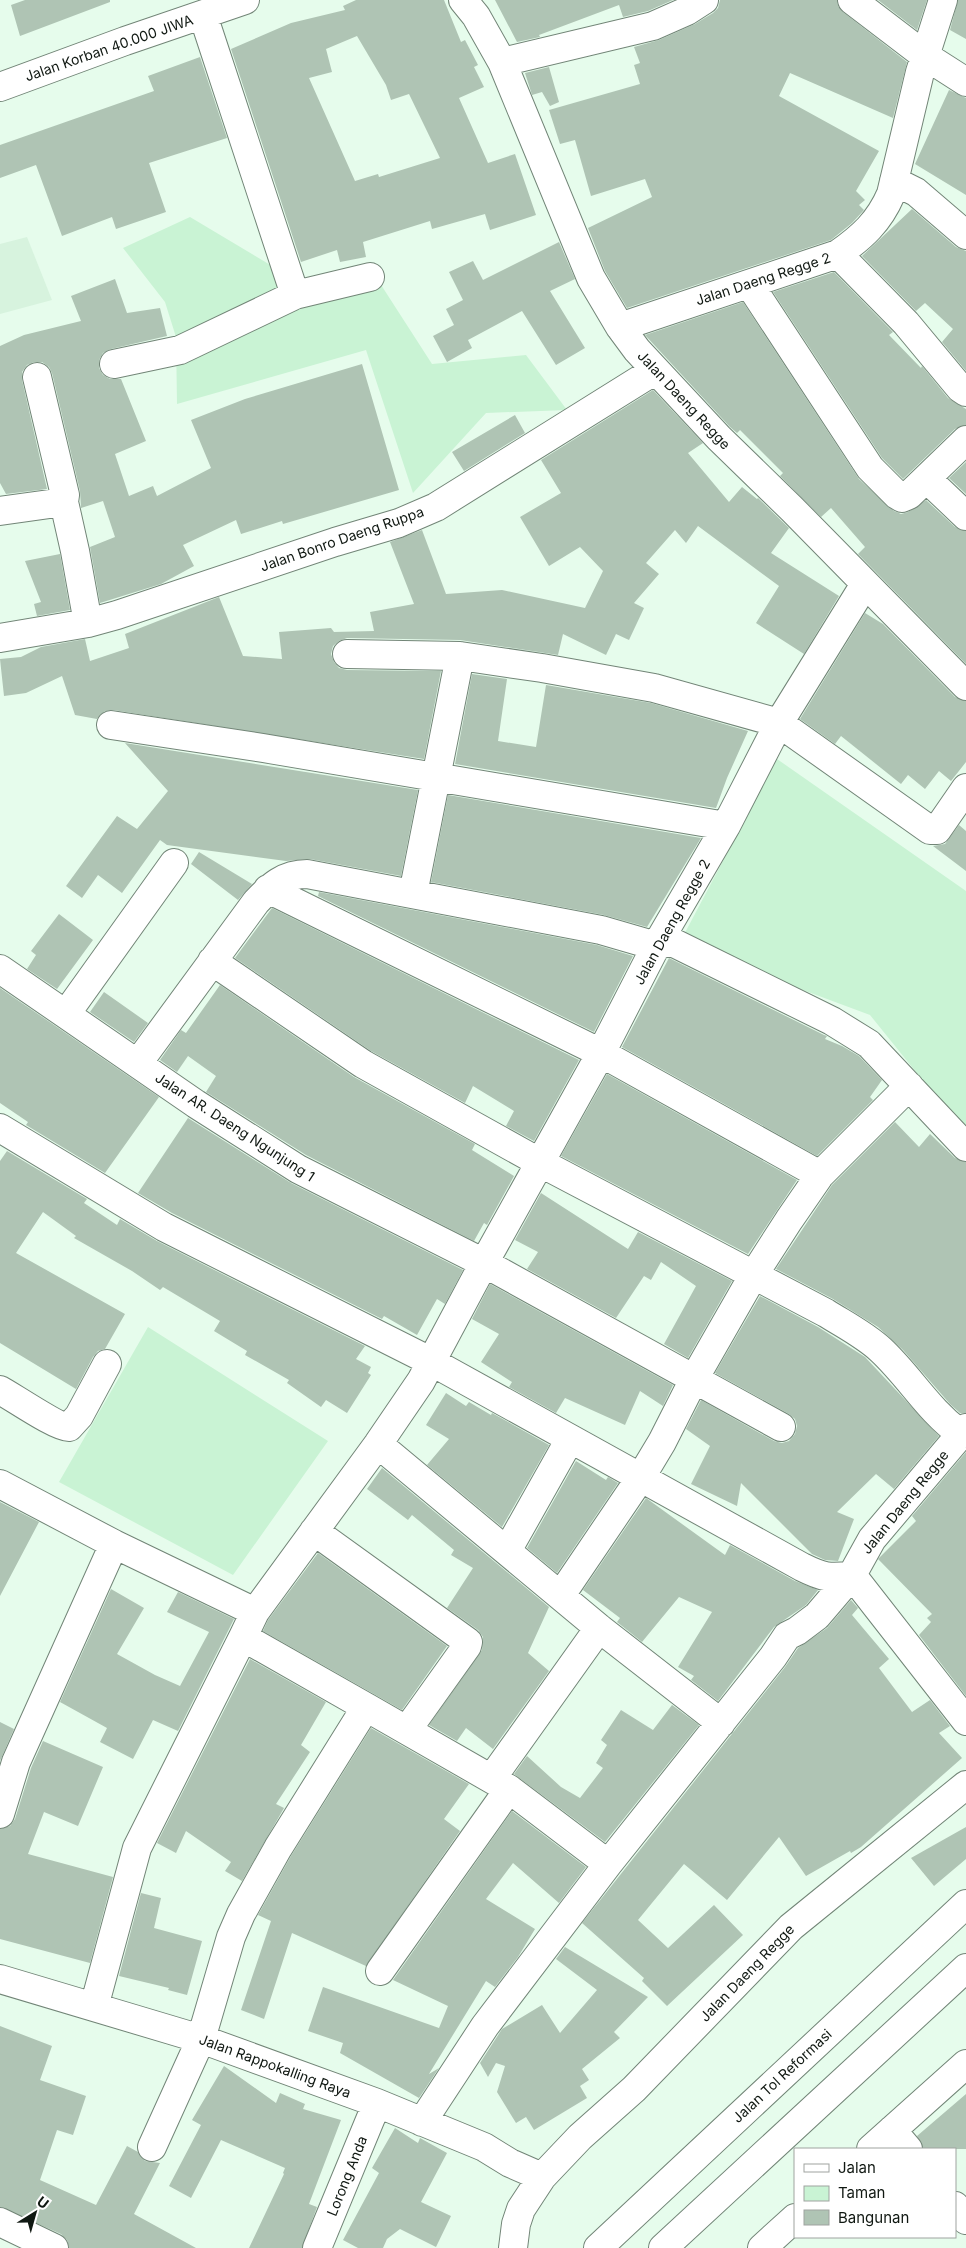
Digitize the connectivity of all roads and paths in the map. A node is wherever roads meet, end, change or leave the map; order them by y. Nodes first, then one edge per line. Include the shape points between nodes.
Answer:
1 (245, 0) edge
2 (463, 0) edge
3 (704, 0) edge
4 (852, 0) edge
5 (943, 0) edge
6 (203, 15) junction
7 (924, 55) junction
8 (502, 62) junction
9 (966, 82) edge
10 (0, 87) edge
11 (894, 181) junction
12 (966, 235) edge
13 (838, 254) junction
14 (370, 277) dead end
15 (750, 285) junction
16 (295, 294) junction
17 (620, 327) junction
18 (114, 364) dead end
19 (654, 371) junction
20 (37, 377) dead end
21 (966, 392) edge
22 (966, 440) edge
23 (927, 478) junction
24 (64, 502) junction
25 (0, 511) edge
26 (966, 516) edge
27 (865, 584) junction
28 (88, 623) junction
29 (0, 638) edge
30 (347, 654) dead end
31 (460, 656) junction
32 (966, 686) edge
33 (779, 722) junction
34 (111, 725) dead end
35 (437, 778) junction
36 (966, 788) edge
37 (726, 826) junction
38 (174, 863) dead end
39 (268, 889) junction
40 (413, 894) junction
41 (656, 946) junction
42 (212, 961) junction
43 (0, 969) edge
44 (66, 1014) junction
45 (601, 1053) junction
46 (138, 1063) junction
47 (909, 1086) junction
48 (0, 1128) edge
49 (966, 1147) edge
50 (539, 1162) junction
51 (820, 1175) junction
52 (484, 1263) junction
53 (753, 1276) junction
54 (432, 1362) junction
55 (107, 1364) dead end
56 (694, 1379) junction
57 (0, 1390) edge
58 (781, 1428) dead end
59 (964, 1431) edge
60 (570, 1439) junction
61 (378, 1444) junction
62 (641, 1477) junction
63 (0, 1484) edge
64 (314, 1532) junction
65 (114, 1544) junction
66 (507, 1551) junction
67 (852, 1575) junction
68 (561, 1595) junction
69 (255, 1612) junction
70 (599, 1628) junction
71 (243, 1637) junction
72 (366, 1707) junction
73 (966, 1721) edge
74 (721, 1722) junction
75 (407, 1730) junction
76 (500, 1784) junction
77 (966, 1785) edge
78 (0, 1814) edge
79 (608, 1864) junction
80 (966, 1904) edge
81 (966, 1968) edge
82 (380, 1971) dead end
83 (0, 1979) edge
84 (94, 2007) junction
85 (201, 2039) junction
86 (966, 2064) edge
87 (377, 2103) junction
88 (422, 2122) junction
89 (900, 2140) edge
90 (152, 2147) dead end
91 (874, 2148) edge
92 (542, 2177) junction
93 (794, 2219) edge
94 (0, 2222) edge
95 (54, 2248) edge
96 (317, 2248) edge
97 (513, 2248) edge
98 (598, 2248) edge
99 (663, 2248) edge
100 (762, 2248) edge

1 - 6 main road, Jalan Korban 40.000 JIWA
2 - 8 main road, Jalan Daeng Regge
3 - 8 main road via 653,26
4 - 7 main road
5 - 7 main road, Jalan Daeng Regge 2
6 - 10 main road, Jalan Korban 40.000 JIWA
6 - 16 main road
7 - 9 main road
7 - 11 main road, Jalan Daeng Regge 2
8 - 17 main road, Jalan Daeng Regge via 591,278
11 - 12 main road via 916,192
11 - 13 main road, Jalan Daeng Regge 2 via 883,212
13 - 15 main road, Jalan Daeng Regge 2
13 - 21 main road via 906,323
14 - 16 main road
15 - 17 main road, Jalan Daeng Regge 2
15 - 23 main road via 870,468 902,498
16 - 18 main road via 180,350
17 - 19 main road, Jalan Daeng Regge
19 - 27 main road, Jalan Daeng Regge
19 - 28 main road, Jalan Bonro Daeng Ruppa via 419,515
20 - 24 main road
22 - 23 main road
23 - 26 main road
24 - 25 main road
24 - 28 main road
27 - 32 main road, Jalan Daeng Regge
27 - 33 main road, Jalan Daeng Regge 2
28 - 29 main road, Jalan Bonro Daeng Ruppa
30 - 31 main road
31 - 33 main road via 654,688
31 - 35 main road
33 - 36 main road via 930,830 937,830
33 - 37 main road, Jalan Daeng Regge 2
34 - 35 main road
35 - 37 main road
35 - 40 main road
37 - 41 main road, Jalan Daeng Regge 2
38 - 44 main road
39 - 40 main road via 294,874 307,874
39 - 42 main road
39 - 45 main road
40 - 41 main road via 601,930
41 - 45 main road, Jalan Daeng Regge 2
41 - 47 main road via 670,941 832,1021 869,1044
42 - 46 main road
42 - 50 main road via 363,1064
43 - 44 main road, Jalan AR. Daeng Ngunjung 1
44 - 46 main road, Jalan AR. Daeng Ngunjung 1
45 - 50 main road, Jalan Daeng Regge 2
45 - 51 main road
46 - 52 main road, Jalan AR. Daeng Ngunjung 1 via 316,1180
47 - 49 main road
47 - 51 main road
48 - 54 main road via 164,1227
50 - 52 main road, Jalan Daeng Regge 2
50 - 53 main road
51 - 53 main road
52 - 54 main road, Jalan Daeng Regge 2
52 - 56 main road, Jalan AR. Daeng Ngunjung 1
53 - 56 main road
53 - 59 main road via 826,1313 874,1344 936,1414
54 - 60 main road
54 - 61 main road, Jalan Daeng Regge 2
55 - 57 main road via 79,1416 69,1427 54,1422
56 - 58 main road, Jalan AR. Daeng Ngunjung 1
56 - 62 main road
59 - 67 main road, Jalan Daeng Regge via 872,1539
60 - 62 main road
60 - 66 main road
61 - 64 main road, Jalan Daeng Regge 2
61 - 66 main road
62 - 67 main road via 819,1576
62 - 68 main road
63 - 65 main road
64 - 69 main road, Jalan Daeng Regge 2
64 - 75 main road via 468,1642
65 - 69 main road
65 - 78 main road via 16,1762
66 - 68 main road
67 - 73 main road
67 - 74 main road, Jalan Daeng Regge via 817,1616 787,1636
68 - 70 main road
69 - 71 main road, Jalan Daeng Regge 2
70 - 74 main road
70 - 76 main road
71 - 72 main road
71 - 84 main road, Jalan Daeng Regge 2 via 137,1848
72 - 75 main road
72 - 85 main road via 240,1914
74 - 79 main road, Jalan Daeng Regge
75 - 76 main road
76 - 79 main road
76 - 82 main road
77 - 92 main road, Jalan Daeng Regge via 791,1927 634,2089 580,2137
79 - 88 main road, Jalan Daeng Regge via 485,2026
80 - 98 main road, Jalan Tol Reformasi
81 - 99 main road
83 - 84 main road, Jalan Rappokalling Raya
84 - 85 main road, Jalan Rappokalling Raya
85 - 87 main road, Jalan Rappokalling Raya
85 - 90 main road
86 - 89 main road
87 - 88 main road, Jalan Rappokalling Raya
87 - 96 main road, Lorong Anda
88 - 92 main road, Jalan Rappokalling Raya via 484,2147
89 - 91 main road
92 - 97 main road, Jalan Daeng Regge via 521,2209
93 - 100 main road
94 - 95 main road

